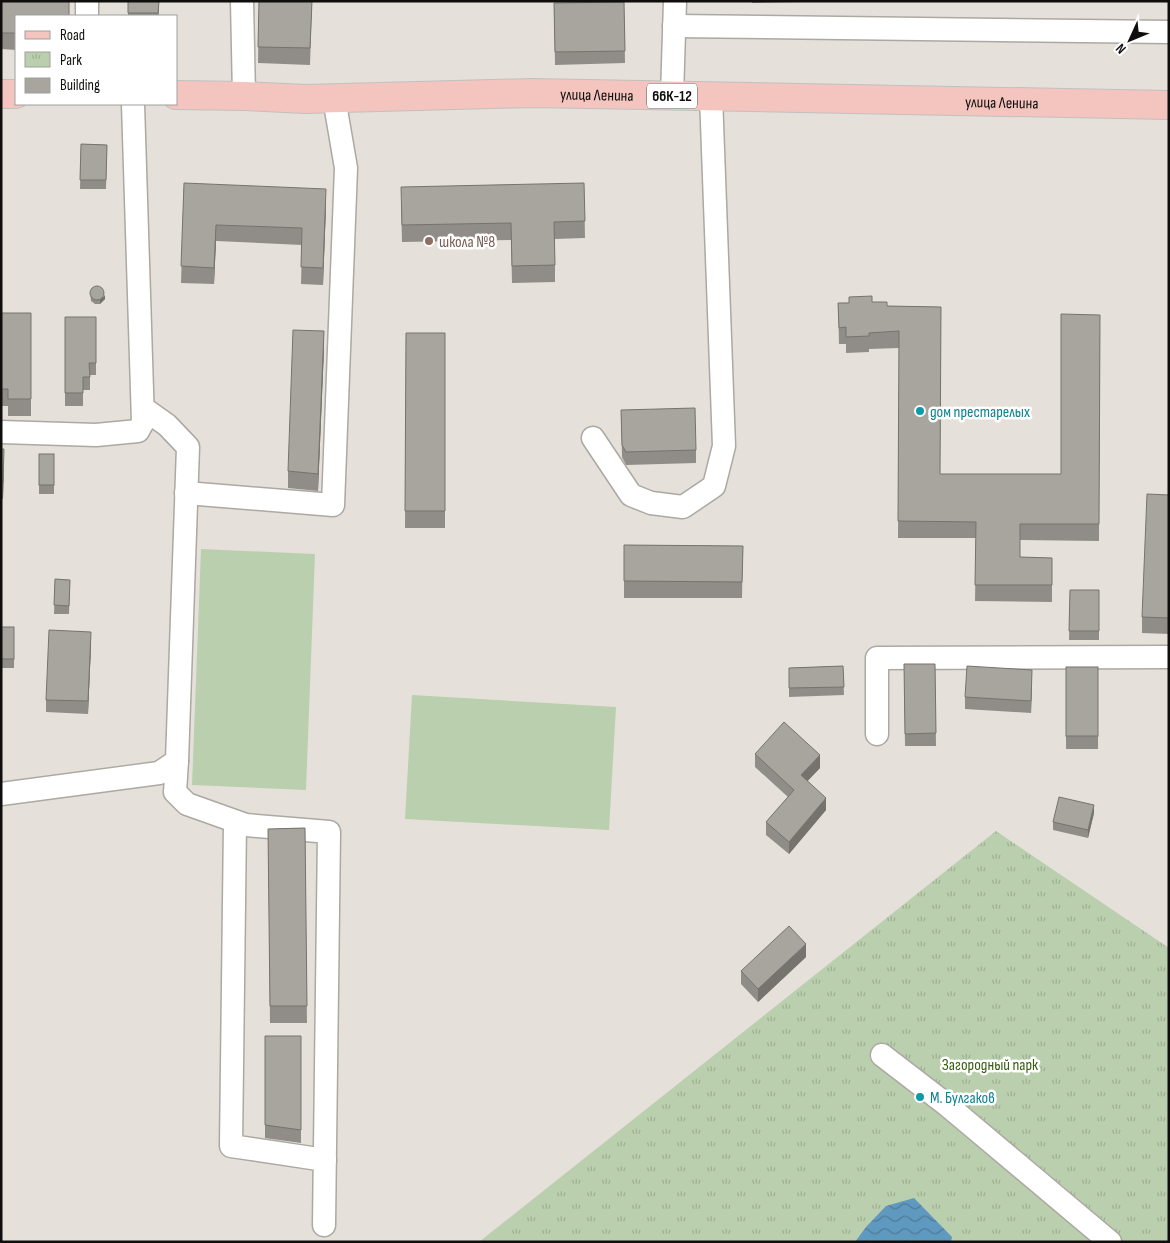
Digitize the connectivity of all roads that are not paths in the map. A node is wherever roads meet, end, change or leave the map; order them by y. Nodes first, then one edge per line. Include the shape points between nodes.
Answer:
1 (87, 1) edge
2 (242, 1) edge
3 (675, 1) edge
4 (87, 15) edge
5 (674, 26) junction
6 (1169, 32) edge
7 (1, 94) edge
8 (15, 94) edge
9 (178, 95) edge
10 (244, 96) junction
11 (672, 96) junction
12 (711, 96) junction
13 (334, 98) junction
14 (133, 105) edge
15 (1169, 105) edge
16 (142, 408) junction
17 (1, 432) edge
18 (593, 438) dead end
19 (186, 493) junction
20 (1169, 657) edge
21 (877, 734) dead end
22 (177, 761) junction
23 (1, 794) edge
24 (235, 822) junction
25 (882, 1055) dead end
26 (324, 1160) junction
27 (324, 1225) dead end
28 (1110, 1242) edge

1 - 4 lane
2 - 10 lane
3 - 5 lane
5 - 6 lane
5 - 11 lane
7 - 8 main road
9 - 10 main road, улица Ленина / 66К-12
10 - 13 main road, улица Ленина / 66К-12
11 - 12 main road, улица Ленина / 66К-12
11 - 13 main road, улица Ленина / 66К-12 via 532,92
12 - 15 main road, улица Ленина / 66К-12
12 - 18 lane via 724,446 714,486 683,507 651,504 631,495
13 - 19 lane via 346,168 333,505
14 - 16 lane
16 - 17 lane via 143,422 138,432 96,435
16 - 19 lane via 167,425 188,447
19 - 22 lane
20 - 21 lane via 877,658
22 - 23 lane via 159,773
22 - 24 lane via 175,792 187,804
24 - 26 lane via 231,1146
24 - 26 lane via 329,832
25 - 28 lane
26 - 27 lane

